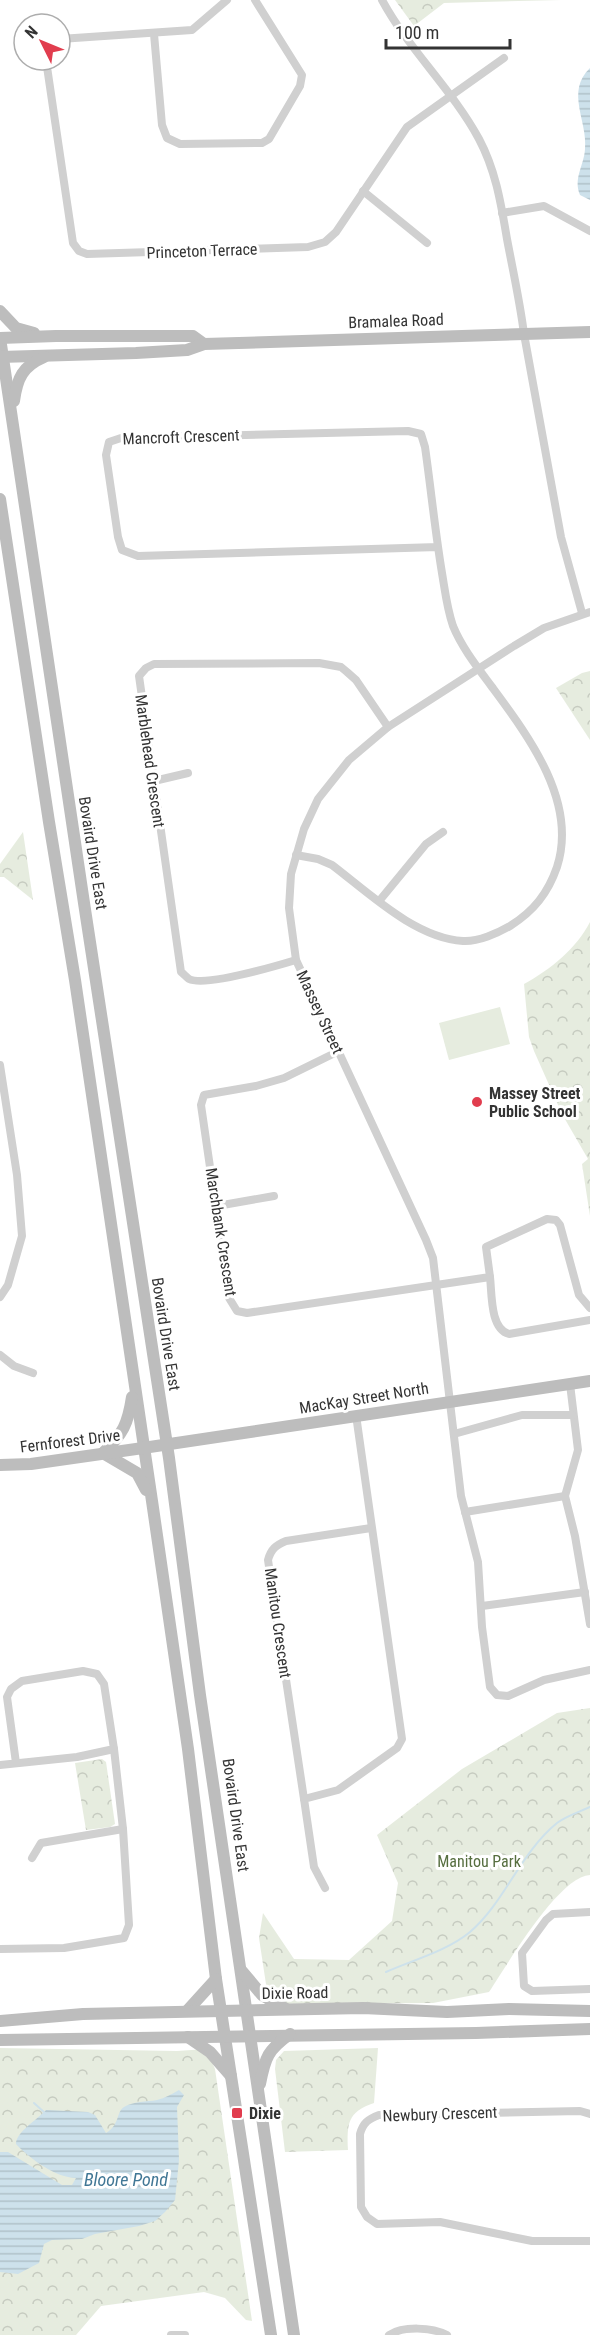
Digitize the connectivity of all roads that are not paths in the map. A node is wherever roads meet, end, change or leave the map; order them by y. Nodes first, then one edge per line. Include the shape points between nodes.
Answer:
1 (227, 0) edge
2 (255, 0) edge
3 (382, 0) edge
4 (154, 34) junction
5 (72, 38) edge
6 (504, 58) dead end
7 (48, 72) edge
8 (450, 96) junction
9 (363, 191) junction
10 (502, 213) junction
11 (590, 231) edge
12 (427, 243) dead end
13 (0, 311) edge
14 (590, 332) edge
15 (524, 334) junction
16 (56, 336) junction
17 (0, 338) edge
18 (204, 344) junction
19 (48, 356) junction
20 (2, 357) edge
21 (12, 414) junction
22 (0, 499) edge
23 (438, 547) junction
24 (586, 612) edge
25 (479, 669) junction
26 (388, 727) junction
27 (188, 773) dead end
28 (154, 781) junction
29 (443, 832) dead end
30 (296, 855) junction
31 (380, 900) junction
32 (296, 960) junction
33 (339, 1051) junction
34 (0, 1065) edge
35 (2, 1092) edge
36 (274, 1197) dead end
37 (217, 1206) junction
38 (490, 1277) junction
39 (436, 1286) junction
40 (0, 1297) edge
41 (590, 1308) edge
42 (590, 1320) edge
43 (0, 1355) edge
44 (33, 1373) dead end
45 (590, 1381) edge
46 (134, 1384) junction
47 (570, 1384) junction
48 (451, 1401) junction
49 (356, 1415) junction
50 (572, 1415) junction
51 (454, 1434) junction
52 (167, 1445) junction
53 (143, 1448) junction
54 (103, 1453) junction
55 (0, 1465) edge
56 (565, 1496) junction
57 (152, 1501) junction
58 (465, 1512) junction
59 (371, 1528) junction
60 (585, 1592) junction
61 (482, 1606) junction
62 (590, 1624) edge
63 (590, 1670) edge
64 (114, 1749) junction
65 (16, 1763) junction
66 (0, 1765) edge
67 (304, 1799) junction
68 (123, 1829) junction
69 (32, 1858) dead end
70 (325, 1888) dead end
71 (590, 1912) edge
72 (0, 1949) edge
73 (240, 1969) junction
74 (216, 1979) junction
75 (590, 1989) edge
76 (287, 2009) junction
77 (187, 2011) junction
78 (246, 2011) junction
79 (590, 2011) edge
80 (221, 2012) junction
81 (0, 2020) edge
82 (590, 2029) edge
83 (290, 2034) junction
84 (225, 2036) junction
85 (250, 2036) junction
86 (188, 2037) junction
87 (0, 2040) edge
88 (231, 2078) junction
89 (259, 2094) junction
90 (590, 2114) edge
91 (590, 2241) edge
92 (171, 2335) edge
93 (185, 2335) edge
94 (271, 2335) edge
95 (294, 2335) edge
96 (389, 2335) edge
97 (447, 2335) edge

1 - 4 street via 192,30
2 - 4 street via 302,75 300,86 269,139 262,143 180,144 167,138 162,125
3 - 8 street via 402,34
4 - 5 street
6 - 8 street, Princeton Terrace
7 - 9 street, Princeton Terrace via 73,243 79,251 87,254 308,248 325,242 336,232
8 - 9 street, Princeton Terrace via 406,127
8 - 10 street via 491,163
9 - 12 street
10 - 11 street via 544,206
10 - 15 street
13 - 16 main road via 16,328
14 - 15 main road, Bramalea Road
15 - 18 main road, Bramalea Road
15 - 24 street via 561,537
16 - 17 main road, Bramalea Road
16 - 18 main road, Bramalea Road via 193,336
17 - 20 main road, Bovaird Drive East
18 - 19 main road, Bramalea Road via 187,350
19 - 20 main road, Bramalea Road
19 - 21 main road via 32,362 19,376
20 - 21 main road, Bovaird Drive East
21 - 52 main road, Bovaird Drive East
22 - 46 main road
23 - 23 street, Mancroft Crescent via 426,447 421,434 408,431 121,438 109,442 106,455 118,537 122,550 138,556
23 - 25 street, Mancroft Crescent via 453,625
24 - 25 street, Massey Street via 544,628
25 - 26 street, Massey Street
25 - 31 street, Mancroft Crescent via 538,754 550,780 559,808 563,849 550,887 517,921 502,930 464,941 410,924
26 - 28 street, Marblehead Crescent via 356,680 341,667 319,663 154,664 139,676
26 - 30 street, Massey Street via 349,760 318,799
27 - 28 street
28 - 32 street, Marblehead Crescent via 181,972 189,979 201,981
29 - 31 street via 426,844
30 - 31 street, Mancroft Crescent via 332,865
30 - 32 street, Massey Street via 289,908
32 - 33 street, Massey Street
33 - 37 street, Marchbank Crescent via 284,1078 204,1095 201,1105
33 - 39 street, Massey Street via 426,1240
34 - 35 street
35 - 40 street via 17,1175 22,1236 8,1285
36 - 37 street
37 - 39 street, Marchbank Crescent via 229,1298 237,1311 247,1313
38 - 39 street
38 - 41 street via 486,1247 547,1219 556,1220 579,1295
38 - 42 street via 496,1325 502,1332
39 - 48 street, Massey Street
43 - 44 street
45 - 47 main road, MacKay Street North
46 - 53 main road
46 - 54 main road via 126,1427
47 - 48 main road, MacKay Street North
47 - 50 street
48 - 49 main road, MacKay Street North
48 - 51 street, Massey Street
49 - 52 main road, MacKay Street North
49 - 59 street
50 - 51 street via 522,1415
50 - 56 street via 578,1450
51 - 58 street, Massey Street
52 - 53 main road, MacKay Street North
52 - 73 main road, Bovaird Drive East
53 - 54 main road, Fernforest Drive
53 - 57 main road
54 - 55 main road, Fernforest Drive
54 - 57 main road via 137,1473
56 - 58 street
56 - 60 street
57 - 74 main road
58 - 61 street, Massey Street via 478,1562
59 - 67 street via 402,1739 397,1748 339,1790
59 - 67 street, Manitou Crescent via 286,1540 278,1544 268,1560
60 - 61 street
60 - 62 street
61 - 63 street, Massey Street via 490,1687 497,1695 508,1696 544,1680
64 - 65 street
64 - 65 street via 104,1684 97,1674 83,1671 22,1681 11,1689 7,1697
64 - 68 street
65 - 66 street
67 - 70 street, Manitou Crescent via 314,1867
68 - 69 street via 41,1843
68 - 72 street via 129,1925 124,1938 64,1948
71 - 75 street via 553,1914 522,1953 524,1986 532,1990
73 - 76 main road via 262,1995
73 - 78 main road, Bovaird Drive East
74 - 77 main road
74 - 80 main road
76 - 78 main road, Dixie Road
76 - 79 main road, Dixie Road
77 - 80 main road, Dixie Road
77 - 81 main road, Dixie Road
78 - 80 main road, Dixie Road
78 - 85 main road, Bovaird Drive East
80 - 84 main road
82 - 83 main road
83 - 85 main road
83 - 89 main road via 269,2051
84 - 85 main road
84 - 86 main road
84 - 88 main road
85 - 89 main road, Bovaird Drive East
86 - 87 main road
86 - 88 main road via 210,2052
88 - 94 main road
89 - 95 main road, Bovaird Drive East
90 - 91 street, Newbury Crescent via 580,2111 379,2115 369,2118 360,2134 361,2206 377,2224 440,2222 532,2241
92 - 93 street
96 - 97 street via 403,2329 435,2330

